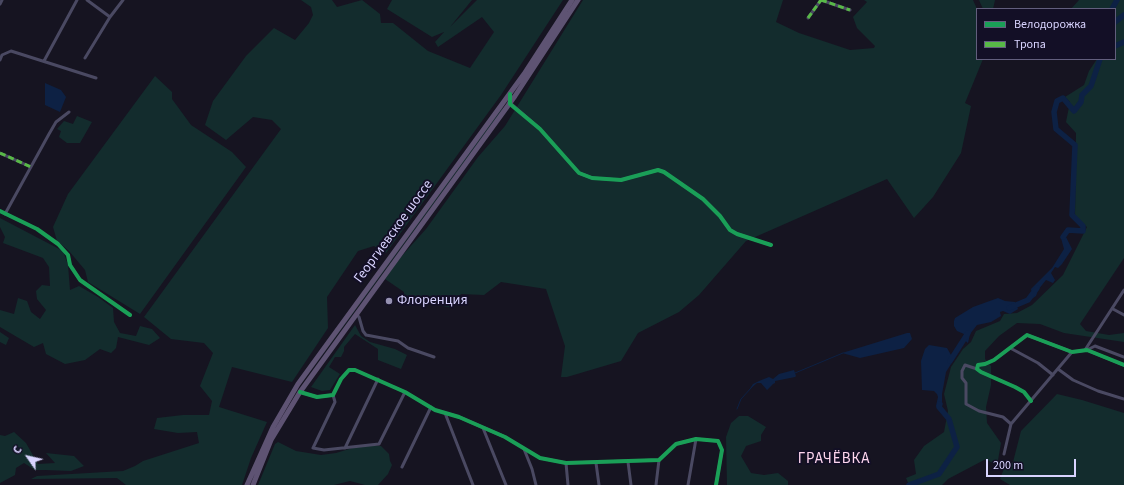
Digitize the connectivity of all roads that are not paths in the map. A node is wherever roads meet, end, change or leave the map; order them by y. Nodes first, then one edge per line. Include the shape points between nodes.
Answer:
1 (2, 0) edge
2 (77, 0) edge
3 (87, 0) edge
4 (123, 0) edge
5 (572, 0) edge
6 (578, 0) edge
7 (821, 0) edge
8 (0, 4) edge
9 (850, 10) dead end
10 (110, 17) junction
11 (808, 18) dead end
12 (85, 58) dead end
13 (0, 60) edge
14 (44, 61) junction
15 (96, 78) dead end
16 (510, 94) junction
17 (510, 104) junction
18 (69, 112) dead end
19 (0, 153) edge
20 (31, 167) junction
21 (0, 211) edge
22 (5, 214) junction
23 (772, 245) dead end
24 (1124, 290) edge
25 (1113, 309) junction
26 (356, 314) junction
27 (1124, 314) edge
28 (130, 315) dead end
29 (1012, 349) junction
30 (1086, 350) junction
31 (1072, 352) junction
32 (434, 357) dead end
33 (1124, 357) edge
34 (1124, 365) edge
35 (977, 369) junction
36 (1058, 369) junction
37 (1053, 374) junction
38 (378, 379) junction
39 (300, 392) junction
40 (404, 392) junction
41 (333, 395) junction
42 (1124, 399) edge
43 (1031, 401) junction
44 (431, 407) junction
45 (445, 413) junction
46 (1011, 424) junction
47 (483, 428) junction
48 (696, 439) junction
49 (344, 448) junction
50 (523, 448) junction
51 (1004, 454) dead end
52 (659, 460) junction
53 (628, 462) junction
54 (566, 463) junction
55 (596, 463) junction
56 (402, 467) dead end
57 (247, 485) edge
58 (253, 485) edge
59 (473, 485) edge
60 (506, 485) edge
61 (536, 485) edge
62 (568, 485) edge
63 (599, 485) edge
64 (631, 485) edge
65 (656, 485) edge
66 (688, 485) edge
67 (716, 485) edge

1 - 8 street
2 - 14 street
3 - 10 street
4 - 10 street
5 - 16 main road, Георгиевское шоссе
6 - 17 main road, Георгиевское шоссе
7 - 9 street
7 - 11 street
10 - 12 street
13 - 14 street via 2,55 12,51
14 - 15 street
16 - 17 street
16 - 57 main road, Георгиевское шоссе via 296,388 273,427
17 - 23 street via 540,128 579,173 592,178 621,180 658,170 664,172 702,199 730,230
17 - 26 main road, Георгиевское шоссе
18 - 20 street via 56,122
19 - 20 street
20 - 22 street
21 - 22 street
22 - 28 street via 58,244 68,255 70,265 80,280
24 - 25 street
25 - 27 street
25 - 30 street
26 - 32 street via 366,335 398,341 408,348
26 - 39 main road, Георгиевское шоссе
29 - 31 street via 1027,335
29 - 35 street via 994,360 978,365
29 - 37 street
30 - 31 street
30 - 33 street via 1095,346
30 - 34 street
31 - 36 street
35 - 43 street via 1024,392
35 - 46 street via 966,365 962,371 962,378 966,383 966,404 1003,417
36 - 37 street
36 - 42 street via 1073,380 1098,392
37 - 43 street
38 - 40 street
38 - 41 street via 349,370
38 - 49 street
39 - 41 street via 318,397
39 - 58 main road, Георгиевское шоссе via 271,440
40 - 44 street
40 - 49 street via 379,444
41 - 49 street via 335,402 313,448
43 - 46 street
44 - 45 street
44 - 56 street
45 - 47 street
45 - 59 street
46 - 51 street
47 - 50 street
47 - 60 street
48 - 52 street via 676,444
48 - 66 street
48 - 67 street via 718,441 720,444 722,450
50 - 54 street via 540,458
50 - 61 street
52 - 53 street
52 - 65 street
53 - 55 street
53 - 64 street
54 - 55 street
54 - 62 street
55 - 63 street

